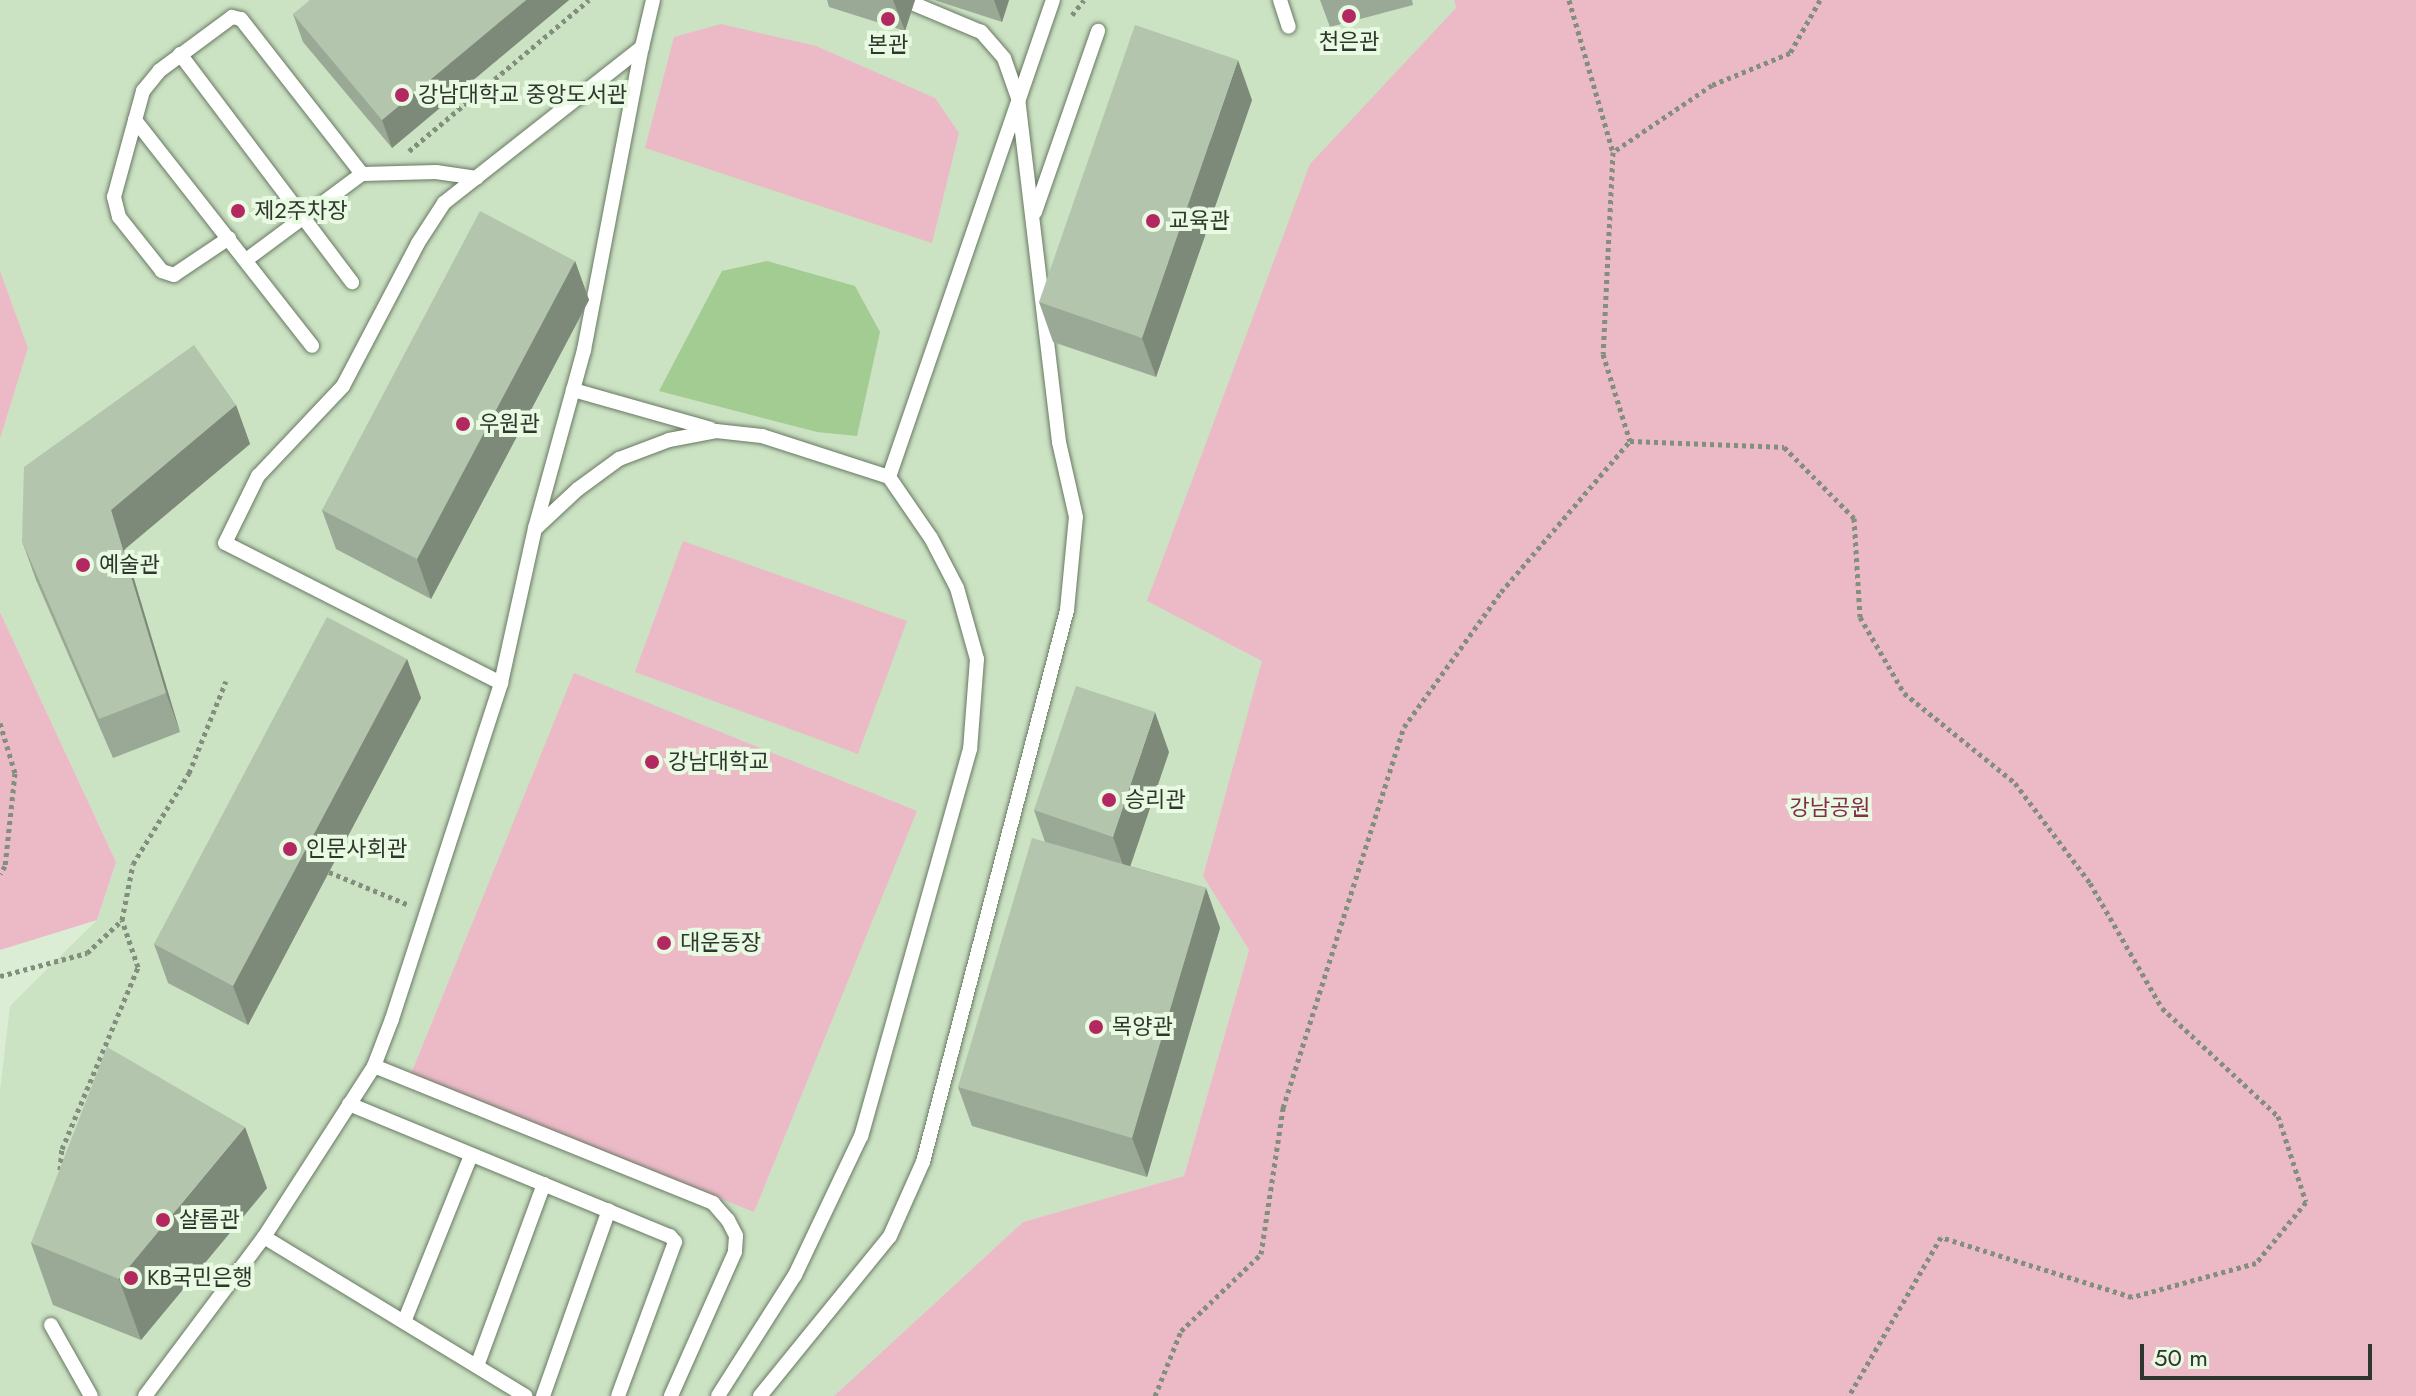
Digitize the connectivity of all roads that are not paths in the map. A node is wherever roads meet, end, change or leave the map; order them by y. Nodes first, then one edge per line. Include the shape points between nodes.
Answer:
1 (653, 0) edge
2 (1053, 0) edge
3 (1280, 0) edge
4 (914, 4) dead end
5 (1289, 27) dead end
6 (1098, 31) dead end
7 (642, 47) junction
8 (180, 54) junction
9 (1018, 98) junction
10 (135, 120) junction
11 (362, 174) junction
12 (477, 178) junction
13 (303, 216) junction
14 (1034, 216) junction
15 (229, 238) junction
16 (246, 260) junction
17 (352, 282) dead end
18 (312, 346) dead end
19 (573, 390) junction
20 (716, 431) junction
21 (889, 477) junction
22 (535, 528) junction
23 (501, 683) junction
24 (374, 1066) junction
25 (349, 1104) junction
26 (471, 1155) junction
27 (544, 1184) junction
28 (609, 1210) junction
29 (264, 1237) junction
30 (404, 1322) junction
31 (51, 1325) dead end
32 (477, 1366) junction
33 (91, 1396) edge
34 (145, 1396) edge
35 (526, 1396) edge
36 (543, 1396) edge
37 (618, 1396) edge
38 (671, 1396) edge
39 (718, 1396) edge
40 (760, 1396) edge

1 - 7 lane
2 - 9 lane
3 - 5 lane
4 - 9 lane via 981,32 1004,58
6 - 14 lane
7 - 12 lane
7 - 19 lane
8 - 10 lane via 143,91
8 - 11 lane via 223,21 241,19
8 - 13 lane
9 - 14 lane
9 - 21 lane
10 - 15 lane
10 - 15 lane via 114,197 119,217 153,260 174,275
11 - 12 lane via 436,172
11 - 13 lane
12 - 23 lane via 444,203 343,386 258,476 225,543
13 - 16 lane
13 - 17 lane
14 - 40 lane via 1059,442 1076,517 1067,610 923,1162 890,1236
15 - 16 lane
16 - 18 lane
19 - 20 lane
19 - 22 lane
20 - 21 lane via 762,436
20 - 22 lane via 669,440 619,459
21 - 39 lane via 957,588 977,659 970,749 861,1136 795,1275
22 - 23 lane
23 - 24 lane
24 - 25 lane
24 - 38 lane via 713,1203 736,1236 735,1252
25 - 26 lane
25 - 29 lane
26 - 27 lane
26 - 30 lane
27 - 28 lane
27 - 32 lane
28 - 36 lane
28 - 37 lane via 664,1232 675,1242
29 - 30 lane
29 - 34 lane
30 - 32 lane
31 - 33 lane
32 - 35 lane

